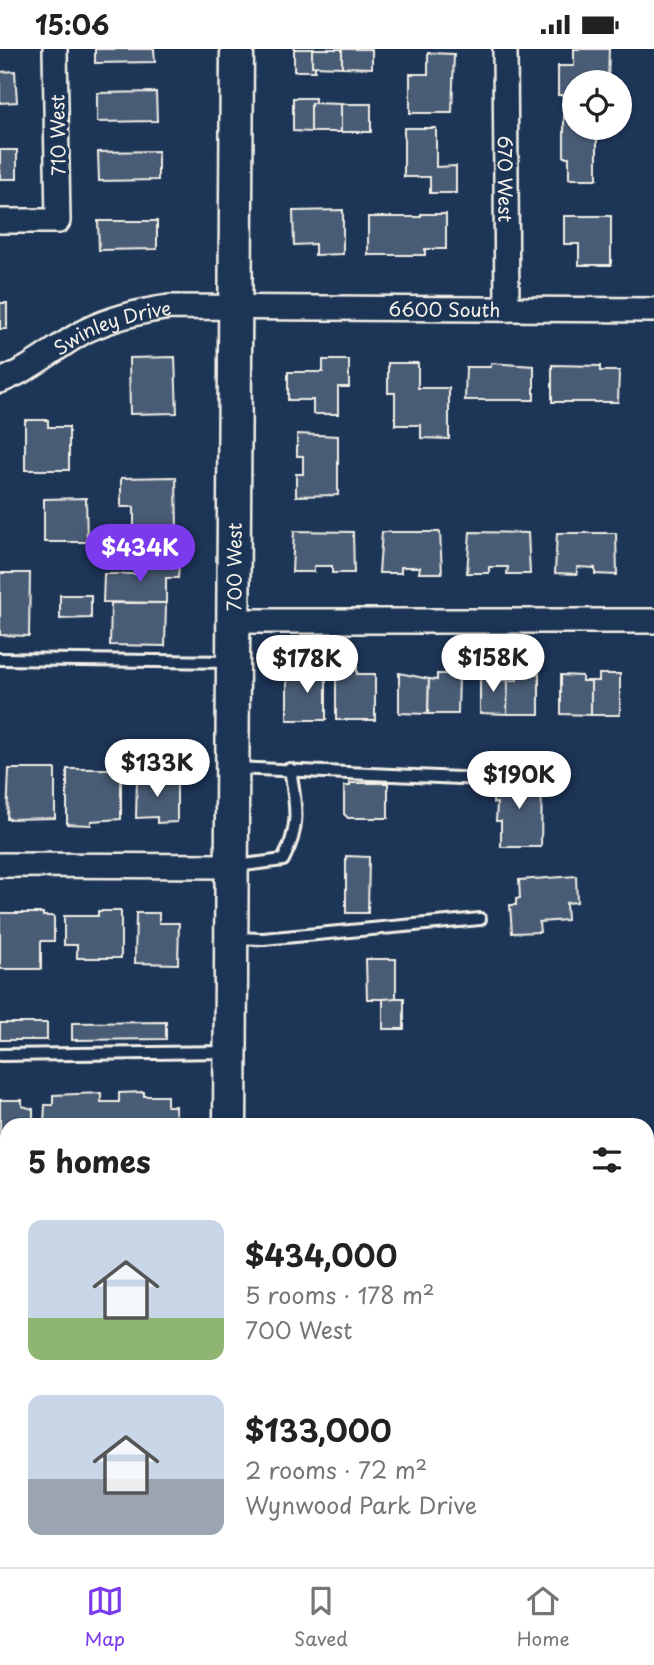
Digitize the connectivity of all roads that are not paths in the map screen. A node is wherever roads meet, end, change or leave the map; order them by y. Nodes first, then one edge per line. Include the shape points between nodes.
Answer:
1 (55, 49) edge
2 (237, 49) edge
3 (505, 49) edge
4 (0, 221) edge
5 (235, 308) junction
6 (507, 309) junction
7 (654, 310) edge
8 (0, 381) edge
9 (233, 621) junction
10 (654, 621) edge
11 (0, 659) edge
12 (233, 662) junction
13 (232, 768) junction
14 (290, 769) junction
15 (483, 779) dead end
16 (0, 865) edge
17 (232, 866) junction
18 (480, 919) dead end
19 (231, 938) junction
20 (230, 1051) junction
21 (0, 1055) edge
22 (230, 1118) edge

1 - 4 street, 710 West via 58,221
2 - 5 main road, 700 West
3 - 6 street, 670 West
5 - 6 street, 6600 South
5 - 8 street, Swinley Drive via 170,307 118,317
5 - 9 main road, 700 West
6 - 7 street, 6600 South
9 - 10 street
9 - 12 main road, 700 West
11 - 12 lane
12 - 13 main road, 700 West
13 - 14 lane
13 - 17 main road, 700 West
14 - 15 lane
14 - 17 lane via 298,819 291,845 282,860
16 - 17 street
17 - 19 main road, 700 West
18 - 19 lane via 264,939
19 - 20 main road, 700 West
20 - 21 lane
20 - 22 main road, 700 West

